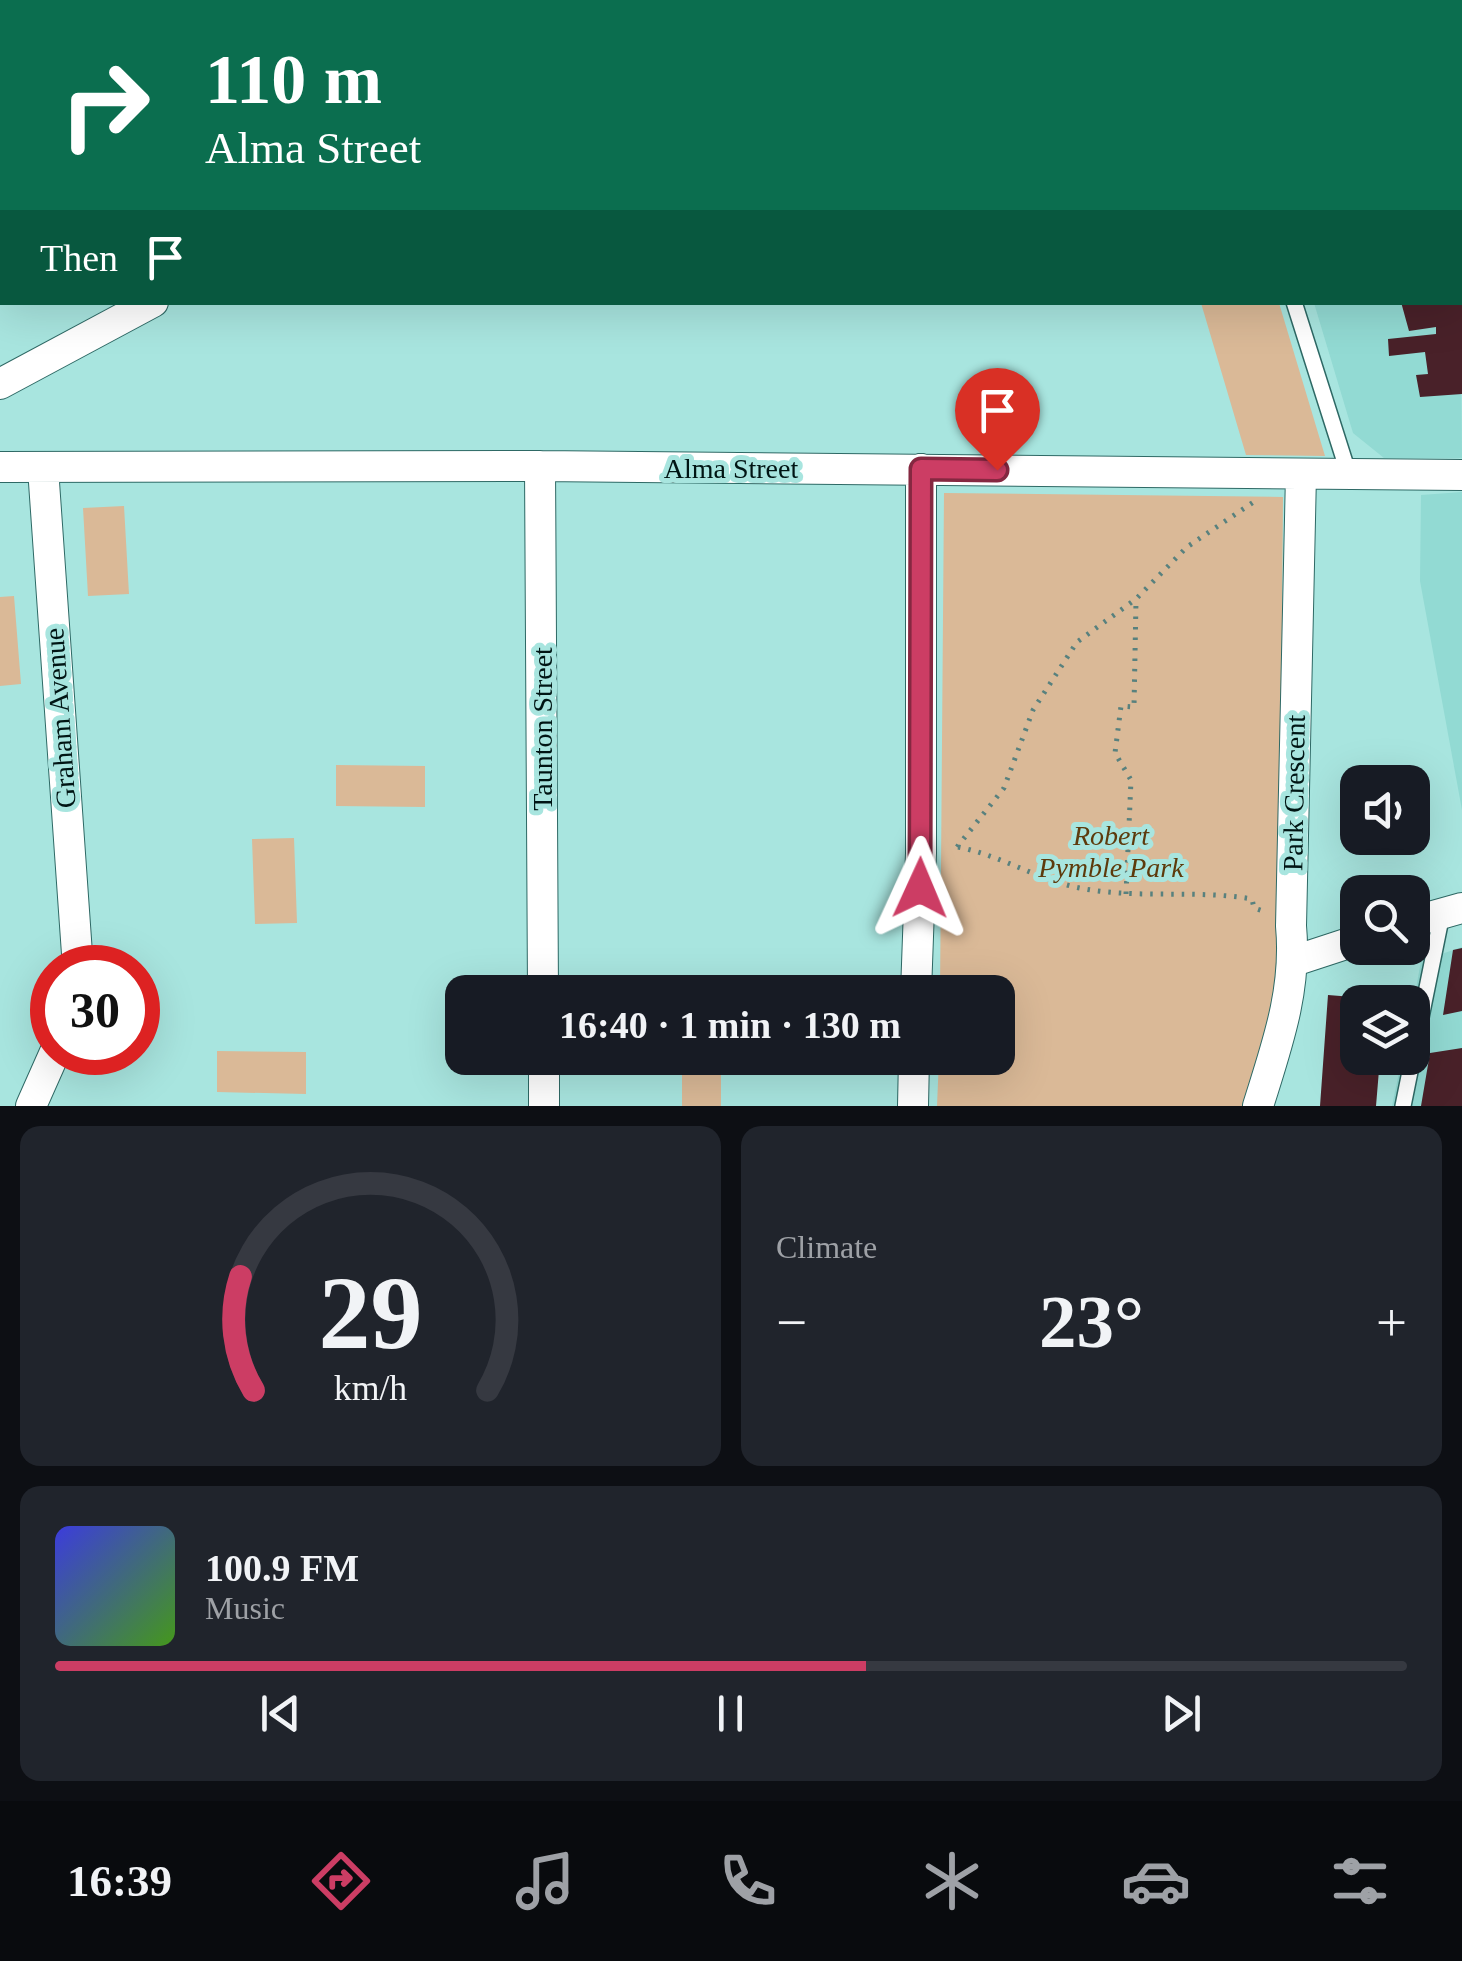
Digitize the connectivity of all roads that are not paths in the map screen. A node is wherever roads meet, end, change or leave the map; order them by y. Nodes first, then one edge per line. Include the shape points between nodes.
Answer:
1 (147, 305) edge
2 (1295, 305) edge
3 (0, 384) edge
4 (540, 466) junction
5 (0, 467) edge
6 (43, 468) junction
7 (921, 469) junction
8 (1301, 474) junction
9 (1349, 475) junction
10 (1462, 475) edge
11 (1452, 911) edge
12 (76, 945) edge
13 (1340, 946) edge
14 (1294, 961) junction
15 (543, 975) edge
16 (916, 975) edge
17 (44, 1075) edge
18 (544, 1075) edge
19 (914, 1075) edge
20 (31, 1106) edge
21 (544, 1106) edge
22 (913, 1106) edge
23 (1258, 1106) edge
24 (1403, 1106) edge

1 - 3 street
2 - 9 lane
4 - 6 street, Alma Street
4 - 7 street, Alma Street
4 - 15 street, Taunton Street
5 - 6 street, Alma Street
6 - 12 street, Graham Avenue
7 - 8 street, Alma Street
7 - 16 street
8 - 9 street, Alma Street
8 - 14 street, Park Crescent
9 - 10 street, Alma Street
11 - 24 lane
13 - 14 street
14 - 23 street, Park Crescent via 1288,1007
17 - 20 street
18 - 21 street
19 - 22 street

